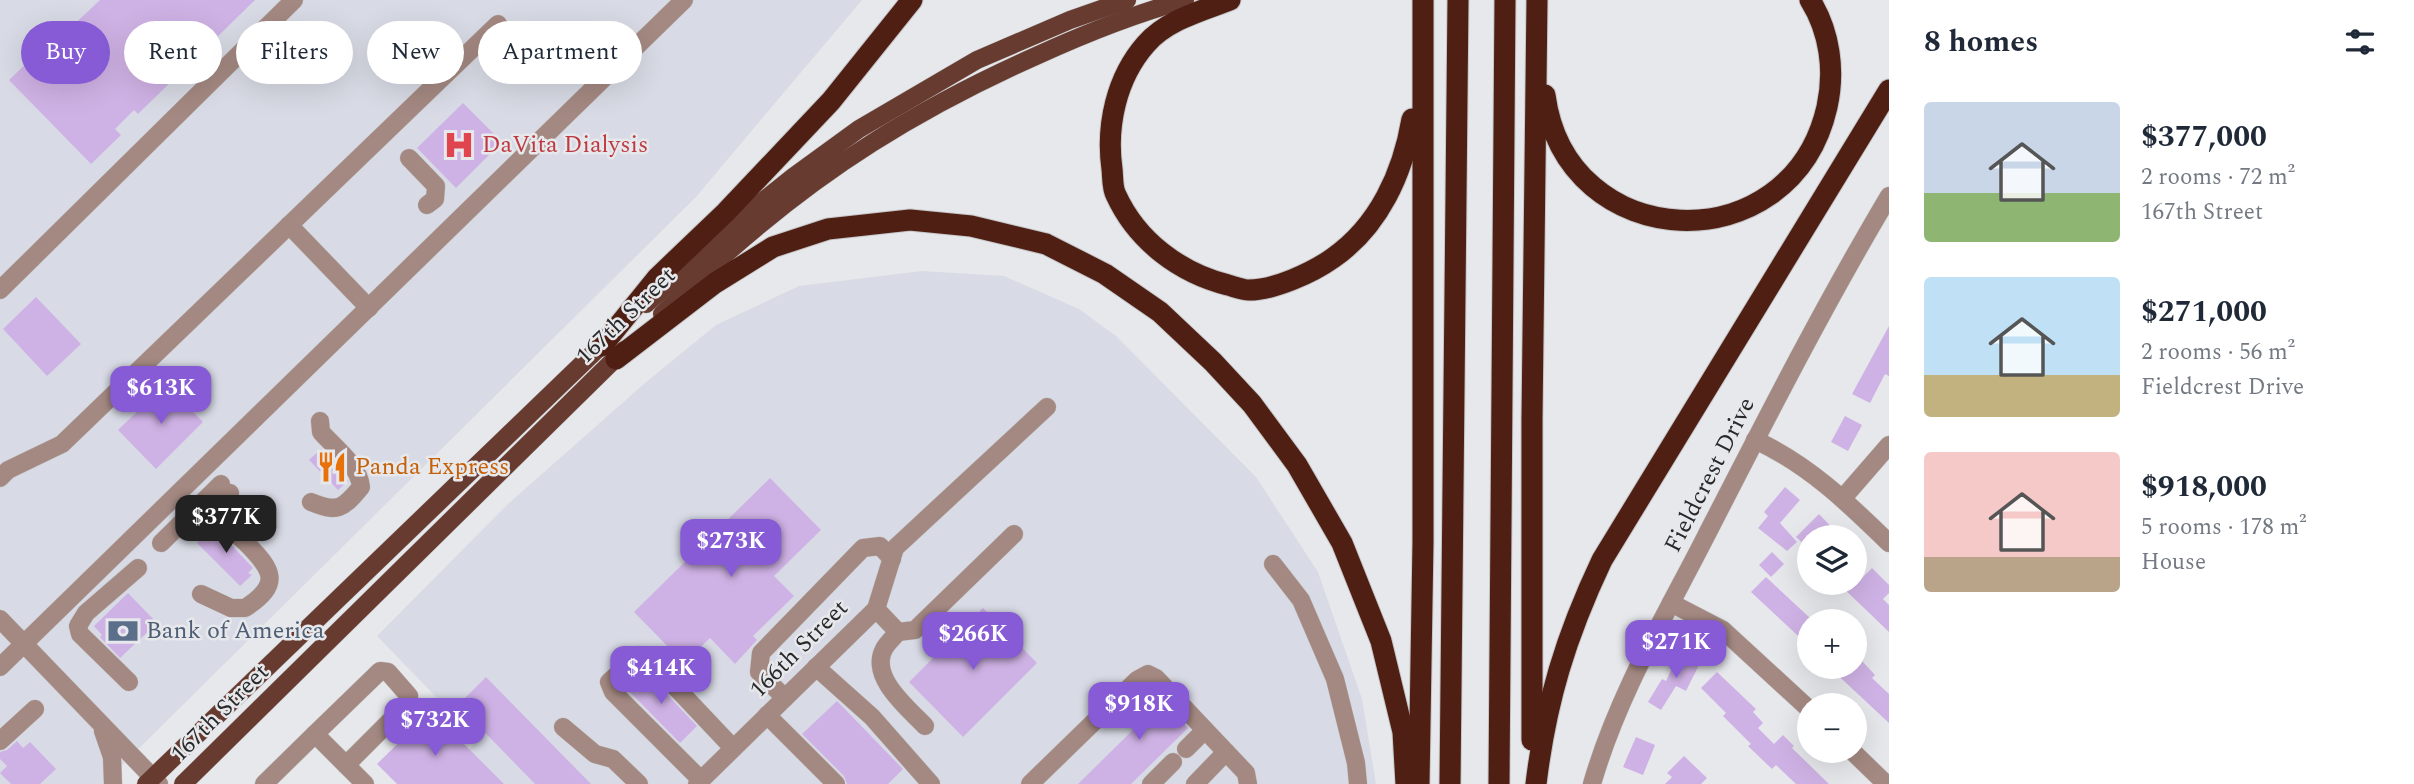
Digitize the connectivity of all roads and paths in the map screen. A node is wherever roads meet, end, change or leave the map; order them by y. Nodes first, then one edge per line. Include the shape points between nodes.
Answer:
1 (294, 0) edge
2 (684, 0) edge
3 (912, 0) edge
4 (1127, 0) edge
5 (1185, 0) edge
6 (1230, 0) edge
7 (1423, 0) edge
8 (1458, 0) edge
9 (1505, 0) edge
10 (1537, 0) edge
11 (1810, 0) edge
12 (1536, 23) junction
13 (478, 43) edge
14 (1421, 69) junction
15 (1889, 90) edge
16 (409, 158) dead end
17 (1889, 196) edge
18 (427, 205) dead end
19 (289, 225) junction
20 (0, 290) edge
21 (369, 308) junction
22 (609, 352) junction
23 (1046, 407) dead end
24 (320, 421) dead end
25 (1755, 440) junction
26 (1889, 445) edge
27 (0, 478) edge
28 (1843, 498) junction
29 (311, 502) dead end
30 (1014, 534) dead end
31 (160, 543) dead end
32 (1889, 543) edge
33 (892, 559) junction
34 (1273, 564) dead end
35 (138, 568) dead end
36 (201, 594) dead end
37 (1671, 603) junction
38 (876, 609) junction
39 (0, 619) edge
40 (898, 632) junction
41 (24, 644) junction
42 (0, 667) edge
43 (816, 667) junction
44 (130, 682) dead end
45 (785, 698) junction
46 (1797, 698) edge
47 (35, 709) dead end
48 (767, 715) junction
49 (101, 724) junction
50 (925, 726) dead end
51 (563, 727) dead end
52 (1205, 730) junction
53 (315, 734) junction
54 (0, 741) edge
55 (733, 748) junction
56 (1186, 749) dead end
57 (1226, 752) junction
58 (1173, 762) dead end
59 (1864, 763) edge
60 (346, 765) junction
61 (705, 781) edge
62 (153, 782) edge
63 (113, 784) edge
64 (183, 784) edge
65 (264, 784) edge
66 (365, 784) edge
67 (639, 784) edge
68 (836, 784) edge
69 (931, 784) edge
70 (1030, 784) edge
71 (1151, 784) edge
72 (1195, 784) edge
73 (1248, 784) edge
74 (1358, 784) edge
75 (1406, 784) edge
76 (1419, 784) edge
77 (1450, 784) edge
78 (1499, 784) edge
79 (1534, 784) edge
80 (1592, 784) edge
81 (1886, 784) edge

1 - 20 street
2 - 21 street
3 - 22 highway via 831,100 657,278
4 - 22 main road, 167th Street via 977,60 859,129 729,228
5 - 22 main road, 167th Street via 1079,36 987,78 872,143 739,242
6 - 14 highway via 1178,20 1146,43 1125,76 1112,116 1109,147 1115,194 1135,226 1165,257 1206,279 1248,290 1292,280 1349,247 1391,190 1409,139
7 - 14 highway
8 - 77 highway
9 - 78 highway
10 - 12 highway
11 - 12 highway via 1829,50 1829,96 1820,132 1800,165 1774,192 1740,211 1702,221 1661,219 1629,209 1602,194 1577,170 1557,141 1548,113 1544,43
12 - 79 highway
13 - 19 street
14 - 76 highway
15 - 79 highway via 1602,561 1567,640 1553,685
16 - 18 street via 436,186 435,199
17 - 25 street, Fieldcrest Drive
19 - 21 street
19 - 27 street via 62,444
21 - 41 street
22 - 62 main road, 167th Street
22 - 64 main road, 167th Street
22 - 75 highway via 773,247 828,229 910,220 971,226 1046,244 1105,274 1160,312 1213,362 1252,404 1297,465 1342,543 1381,641 1403,732
23 - 33 street via 895,548
24 - 29 street via 321,432 355,469 361,487 339,508
25 - 28 street via 1806,469
25 - 37 street, Fieldcrest Drive
26 - 28 street
28 - 32 street
30 - 40 street via 924,623
31 - 36 street via 226,489 232,529 262,559 270,583 245,608 231,608
33 - 38 street
33 - 45 street via 880,546 863,548 761,653 759,672
34 - 74 street via 1301,600 1335,679
35 - 44 street via 86,613 78,626 80,634
37 - 46 street via 1723,630
37 - 80 street, Fieldcrest Drive via 1614,717
38 - 40 street
38 - 43 street, 166th Street
39 - 41 street
40 - 50 street via 879,664 889,688
41 - 42 street
41 - 49 street
43 - 45 street, 166th Street
43 - 69 street via 872,717
45 - 48 street, 166th Street
47 - 54 street
48 - 55 street, 166th Street
48 - 68 street
49 - 62 street
49 - 63 street via 112,757
51 - 67 street via 595,754 612,759
52 - 56 street
52 - 57 street
52 - 70 street via 1148,674
53 - 60 street
53 - 60 street via 368,681 380,671 388,672 409,696 404,707
53 - 65 street
55 - 61 street, 166th Street
55 - 61 street via 648,658 639,655 609,682 612,692
57 - 72 street
57 - 73 street via 1247,773
58 - 71 street
59 - 81 street
60 - 66 street

